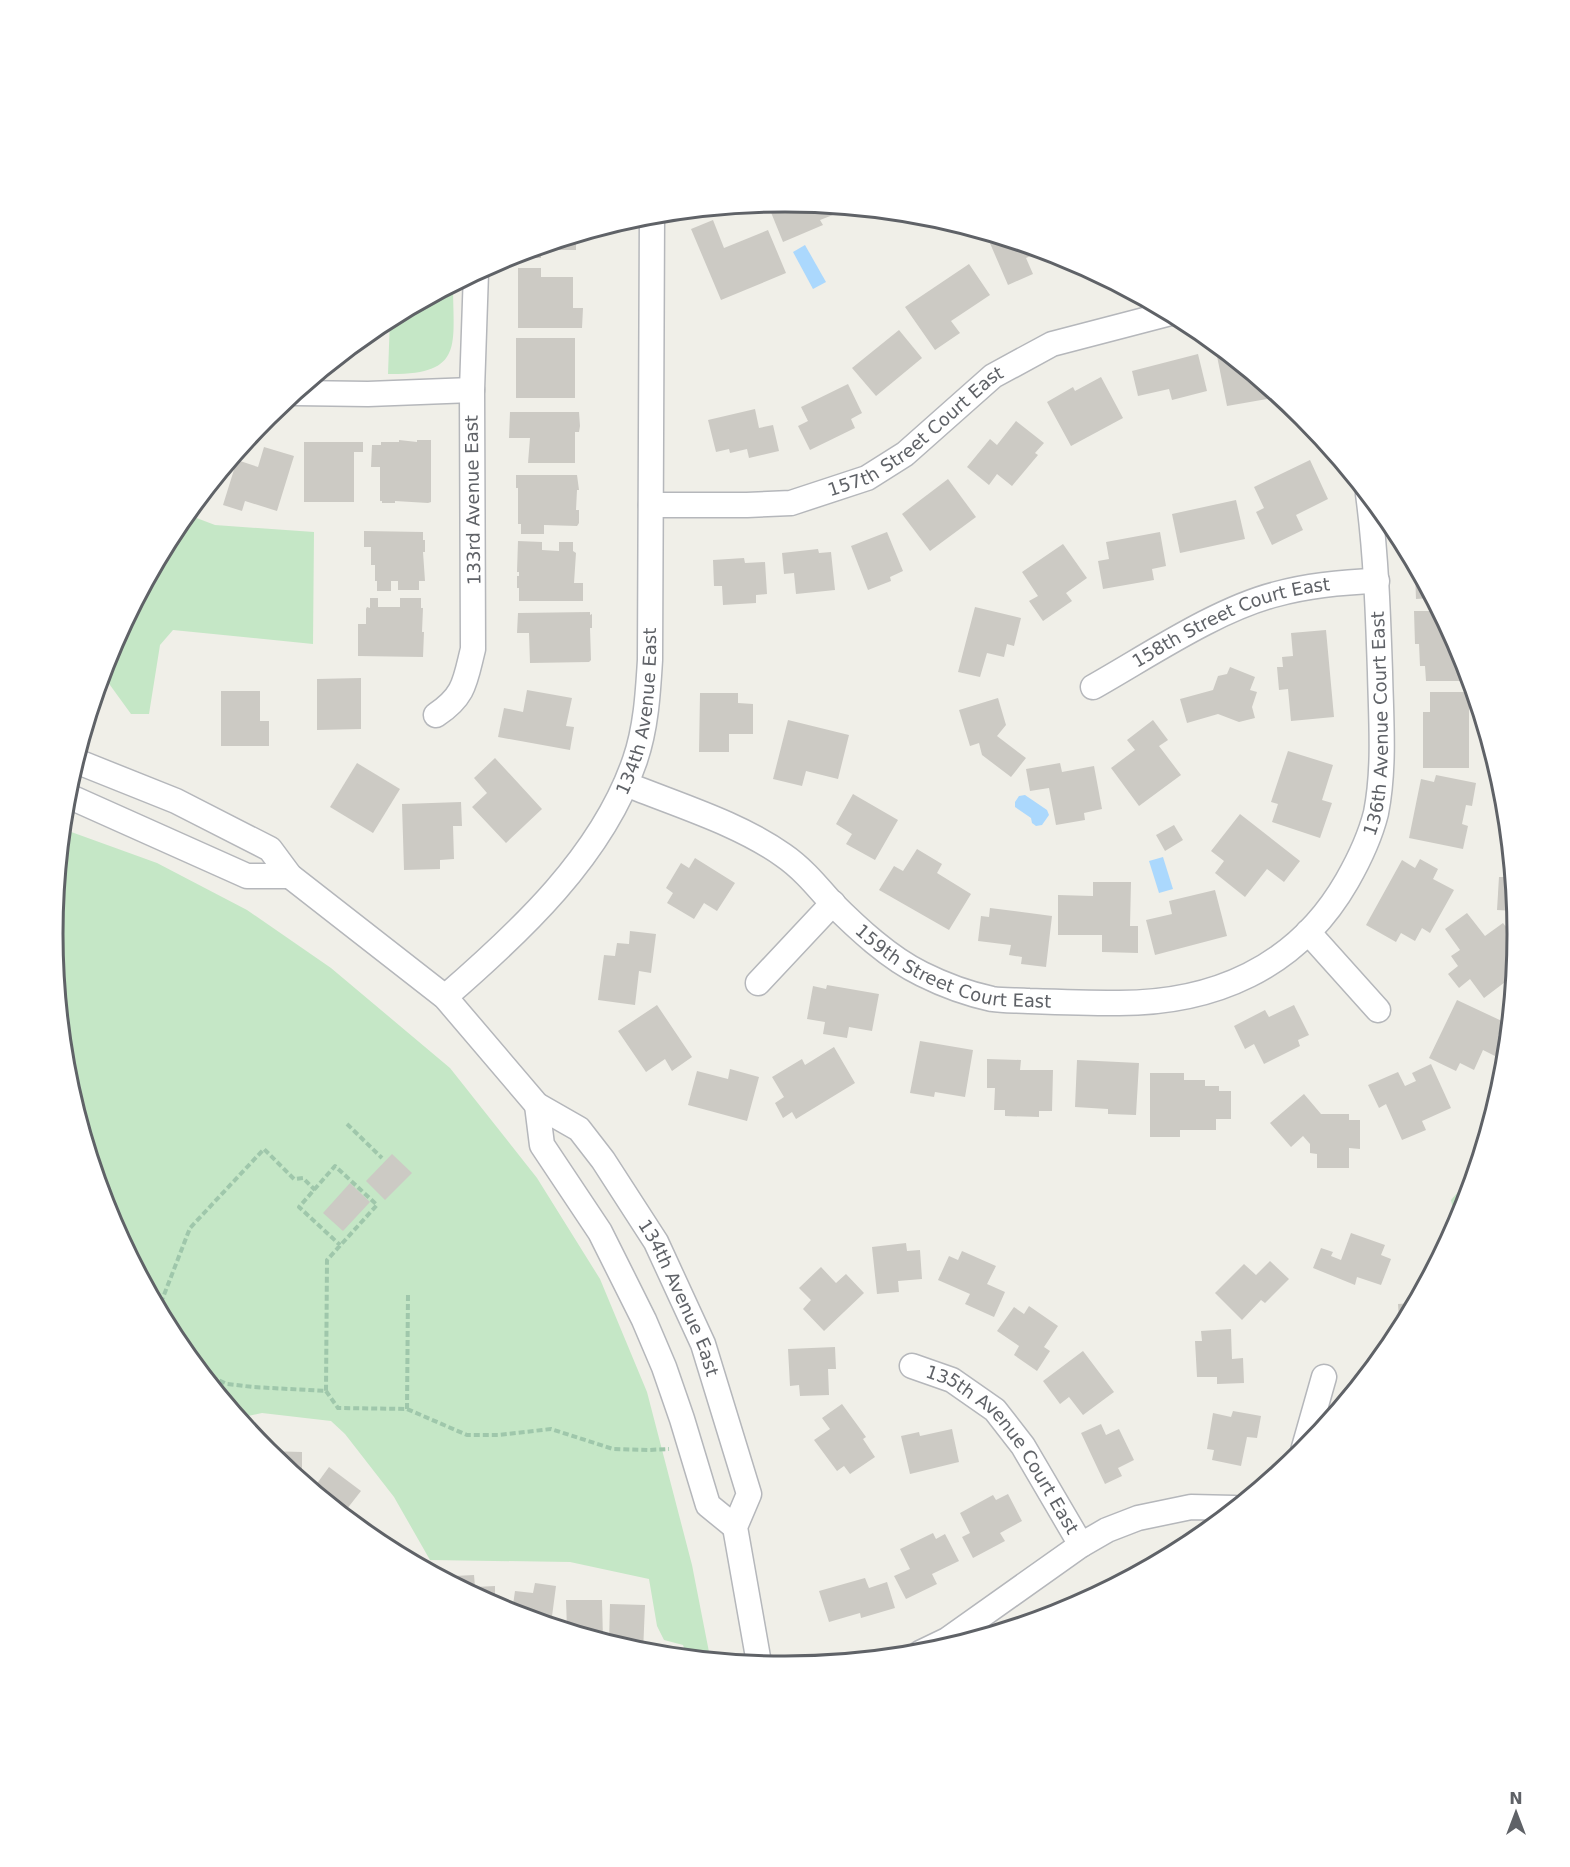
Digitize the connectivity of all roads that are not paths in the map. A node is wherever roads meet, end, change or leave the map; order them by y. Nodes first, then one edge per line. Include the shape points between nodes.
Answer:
1 (652, 224) edge
2 (476, 281) edge
3 (1159, 316) edge
4 (472, 390) junction
5 (307, 393) edge
6 (651, 505) junction
7 (1370, 510) edge
8 (1377, 581) junction
9 (1093, 687) dead end
10 (436, 715) dead end
11 (84, 764) edge
12 (626, 784) junction
13 (76, 799) edge
14 (290, 876) junction
15 (833, 903) junction
16 (1308, 932) junction
17 (758, 983) dead end
18 (445, 996) junction
19 (1378, 1010) dead end
20 (537, 1105) junction
21 (912, 1366) dead end
22 (1324, 1377) dead end
23 (1310, 1429) edge
24 (1223, 1508) edge
25 (735, 1527) junction
26 (1081, 1545) junction
27 (961, 1634) edge
28 (757, 1655) edge

1 - 6 street, 134th Avenue East
2 - 4 street, 133rd Avenue East
3 - 6 street, 157th Street Court East via 1052,344 993,376 905,453 867,478 791,503
4 - 5 street
4 - 10 street, 133rd Avenue East via 473,650 462,691 452,705
6 - 12 street, 134th Avenue East via 647,707
7 - 8 street, 136th Avenue Court East
8 - 9 street, 158th Street Court East via 1320,585 1243,606
8 - 16 street, 136th Avenue Court East via 1383,751 1375,814 1360,858 1336,899
11 - 14 street via 176,801 270,849
12 - 15 street, 159th Street Court East via 756,839 784,855
12 - 18 street, 134th Avenue East via 609,821 561,886
13 - 14 street via 247,876
14 - 18 street
15 - 16 street, 159th Street Court East via 892,955 920,973 993,999 1126,1003 1193,996 1234,982 1276,960
15 - 17 street
16 - 19 street
18 - 20 street, 134th Avenue East
20 - 25 street, 134th Avenue East via 542,1145 600,1232 644,1320 682,1419 708,1505
20 - 25 street, 134th Avenue East via 579,1129 656,1242 703,1344 749,1494
21 - 26 street, 135th Avenue Court East via 952,1380 994,1410 1023,1446
22 - 23 street
24 - 26 street via 1191,1507 1138,1518
25 - 28 street
26 - 27 street

